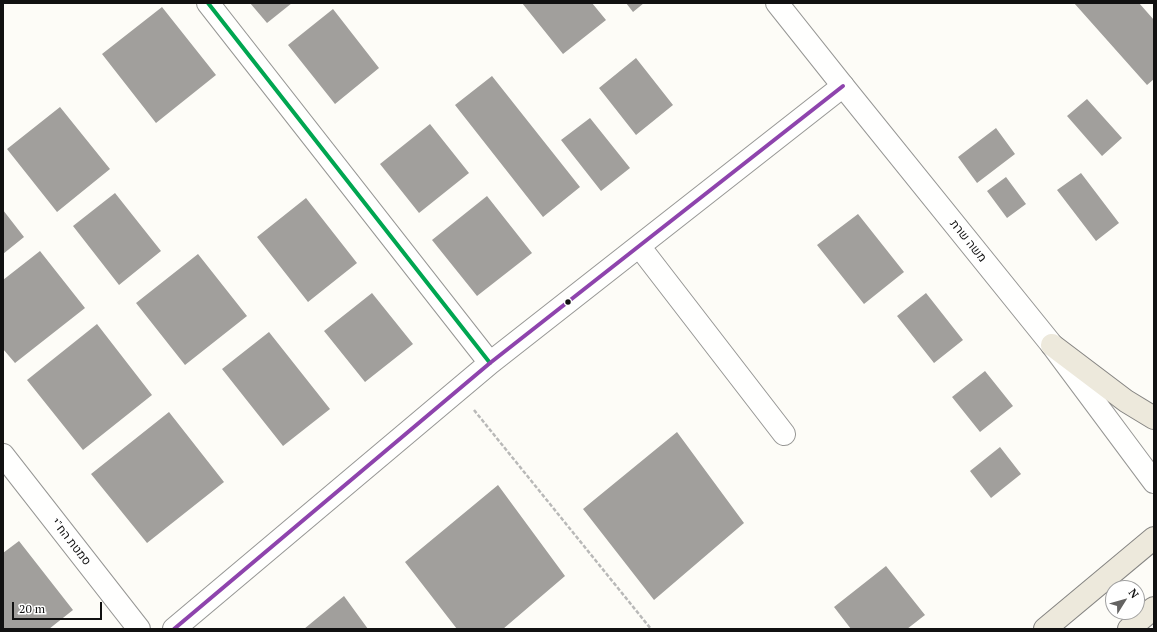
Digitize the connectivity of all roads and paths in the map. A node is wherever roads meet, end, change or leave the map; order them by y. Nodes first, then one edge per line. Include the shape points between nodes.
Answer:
1 (208, 3) edge
2 (777, 3) edge
3 (843, 86) junction
4 (639, 246) junction
5 (1052, 345) junction
6 (490, 363) junction
7 (457, 390) junction
8 (1154, 418) edge
9 (784, 434) dead end
10 (3, 455) edge
11 (1154, 482) edge
12 (1154, 538) edge
13 (1154, 608) edge
14 (139, 629) edge
15 (174, 629) edge
16 (651, 629) edge
17 (1045, 629) edge
18 (1129, 629) edge

1 - 6 street
2 - 3 street, משה שרת
3 - 4 street
3 - 5 street, משה שרת
4 - 6 street
4 - 9 street
5 - 8 main road via 1126,401
5 - 11 street, משה שרת
6 - 7 street
7 - 15 street
7 - 16 path
10 - 14 street, סמטת הח"י
12 - 17 main road
13 - 18 main road

